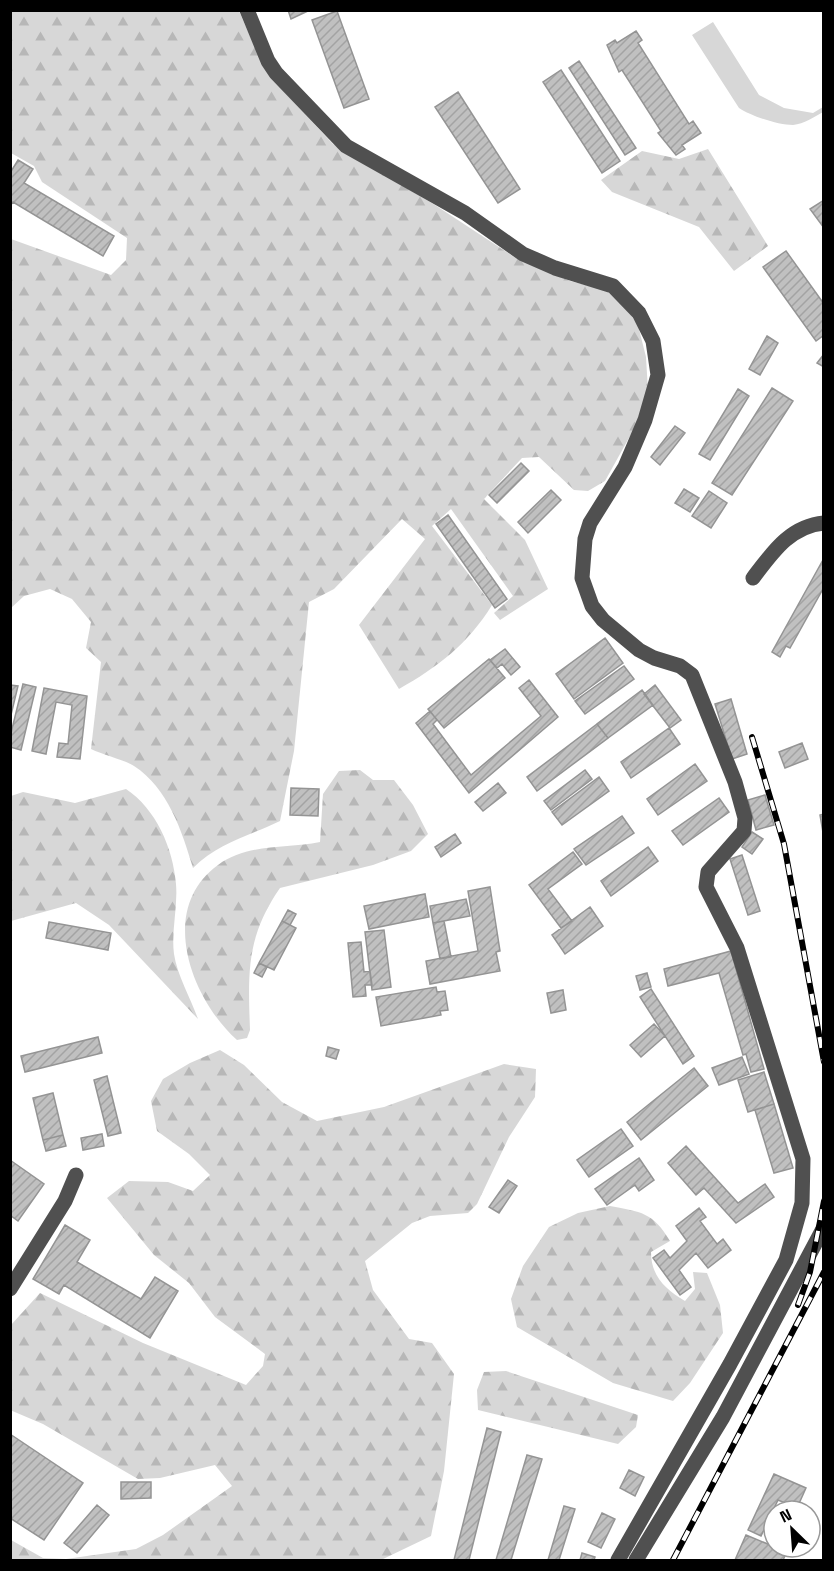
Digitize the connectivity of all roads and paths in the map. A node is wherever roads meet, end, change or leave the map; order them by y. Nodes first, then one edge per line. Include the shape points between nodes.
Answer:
1 (247, 10) edge
2 (824, 524) edge
3 (753, 578) dead end
4 (76, 1174) dead end
5 (824, 1227) edge
6 (10, 1289) edge
7 (618, 1560) edge
8 (636, 1560) edge

1 - 7 street via 276,73 346,146 465,213 523,254 613,286 639,313 657,355 658,375 651,404 625,467 590,523 582,578 592,606 603,620 639,650 680,666 692,675 735,782 746,818 744,831 708,872 706,887 741,959 803,1159 802,1192 797,1228 786,1260
2 - 3 street via 811,524 791,534
4 - 6 street via 64,1201
5 - 8 street via 723,1417

